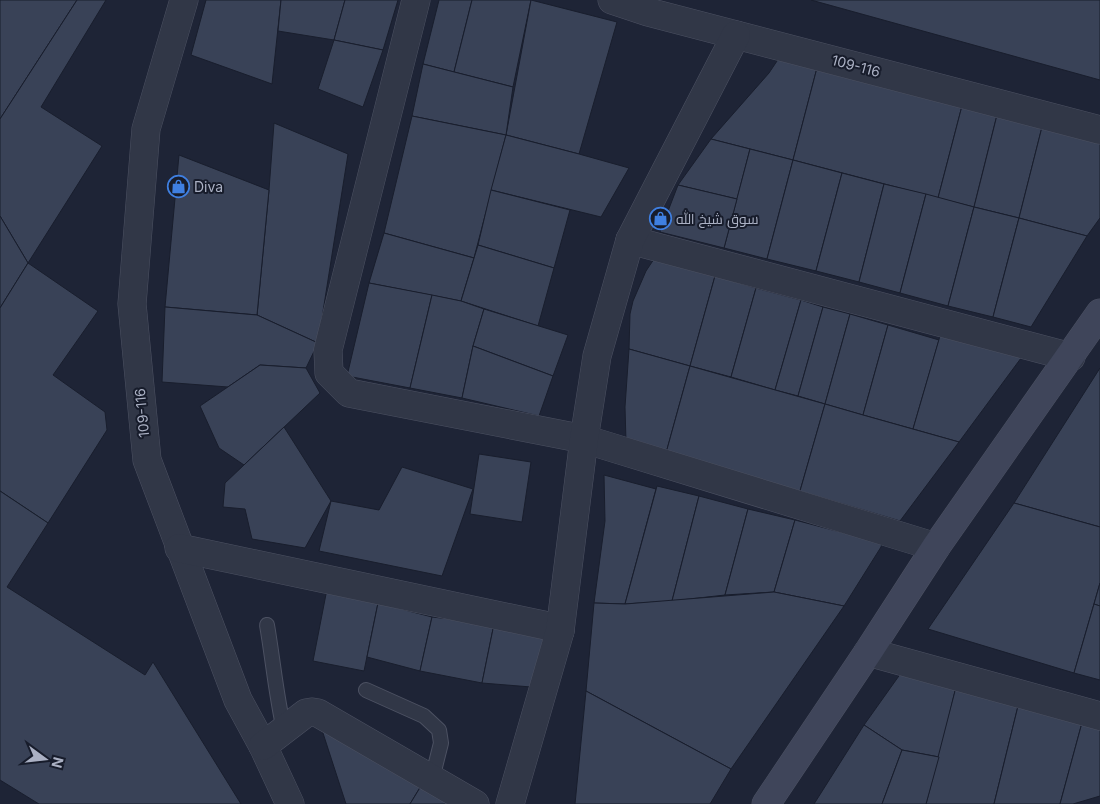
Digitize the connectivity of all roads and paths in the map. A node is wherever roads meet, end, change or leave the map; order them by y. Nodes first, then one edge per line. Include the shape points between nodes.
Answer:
1 (184, 0) edge
2 (416, 0) edge
3 (612, 0) edge
4 (736, 35) junction
5 (1100, 130) edge
6 (630, 240) junction
7 (1100, 314) edge
8 (1071, 357) junction
9 (584, 439) junction
10 (936, 547) junction
11 (179, 548) junction
12 (266, 626) dead end
13 (560, 631) junction
14 (868, 652) junction
15 (366, 690) dead end
16 (1100, 716) edge
17 (273, 738) junction
18 (432, 779) junction
19 (290, 804) edge
20 (475, 804) edge
21 (510, 804) edge
22 (766, 804) edge

1 - 11 street, 109-116 via 146,129 132,304 147,460
2 - 9 street via 328,350 330,373 349,393
3 - 4 street, 109-116
4 - 5 street, 109-116
4 - 6 street
6 - 8 street
6 - 9 street via 597,356
7 - 8 street
8 - 10 street
9 - 10 street
9 - 13 street
10 - 14 street
11 - 13 street
11 - 17 street, 109-116 via 238,700
12 - 17 lane via 274,662
13 - 21 street
14 - 16 street
14 - 22 street
15 - 18 lane via 424,716 439,730 441,743
17 - 18 street via 306,713 318,713
17 - 19 street, 109-116
18 - 20 street

